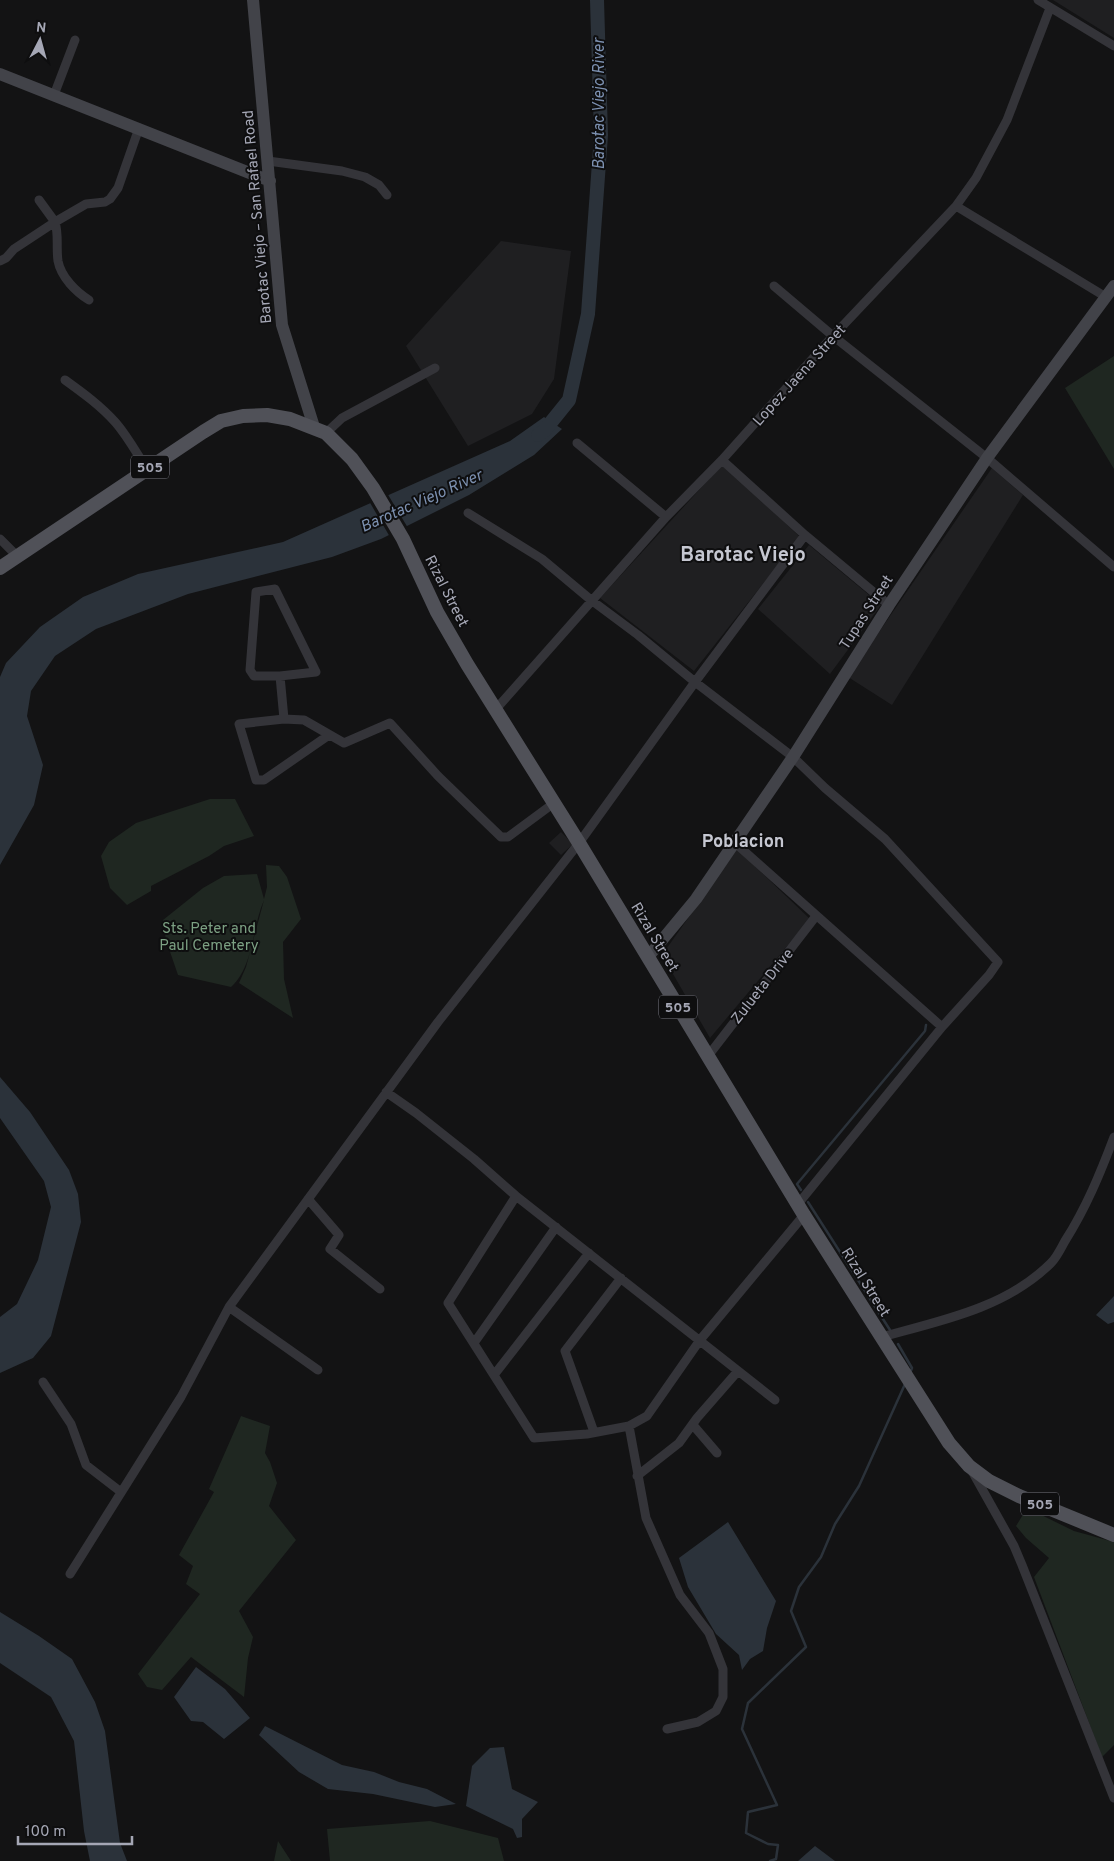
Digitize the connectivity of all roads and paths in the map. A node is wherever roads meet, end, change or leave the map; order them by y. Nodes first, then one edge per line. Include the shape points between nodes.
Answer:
1 (253, 0) edge
2 (1038, 0) edge
3 (1050, 8) junction
4 (75, 40) dead end
5 (1114, 46) edge
6 (0, 74) edge
7 (54, 95) junction
8 (139, 128) junction
9 (268, 161) junction
10 (270, 181) junction
11 (387, 195) dead end
12 (39, 200) dead end
13 (956, 206) junction
14 (55, 222) junction
15 (0, 261) edge
16 (774, 286) dead end
17 (1114, 286) edge
18 (1106, 297) junction
19 (89, 300) dead end
20 (833, 336) junction
21 (435, 368) dead end
22 (65, 380) dead end
23 (320, 430) junction
24 (577, 443) dead end
25 (987, 458) junction
26 (722, 460) junction
27 (147, 469) junction
28 (468, 513) dead end
29 (666, 518) junction
30 (805, 536) junction
31 (0, 539) edge
32 (17, 556) junction
33 (1114, 567) edge
34 (0, 568) edge
35 (591, 600) junction
36 (889, 605) junction
37 (280, 676) junction
38 (695, 682) junction
39 (496, 709) junction
40 (284, 719) junction
41 (329, 735) junction
42 (793, 757) junction
43 (554, 802) junction
44 (734, 842) junction
45 (579, 843) junction
46 (816, 916) junction
47 (648, 956) junction
48 (942, 1028) junction
49 (708, 1056) junction
50 (386, 1092) junction
51 (1114, 1138) edge
52 (516, 1196) junction
53 (308, 1199) junction
54 (801, 1209) junction
55 (556, 1227) junction
56 (588, 1253) junction
57 (621, 1278) junction
58 (380, 1289) dead end
59 (229, 1307) junction
60 (881, 1337) junction
61 (700, 1340) junction
62 (474, 1342) junction
63 (318, 1370) dead end
64 (738, 1371) junction
65 (494, 1375) junction
66 (43, 1382) dead end
67 (775, 1400) dead end
68 (693, 1425) junction
69 (629, 1426) junction
70 (594, 1432) junction
71 (717, 1453) dead end
72 (969, 1466) junction
73 (637, 1476) junction
74 (121, 1492) junction
75 (1114, 1535) edge
76 (70, 1574) dead end
77 (667, 1729) dead end
78 (1114, 1798) edge

1 - 9 street, Barotac Viejo – San Rafael Road
2 - 3 street
3 - 5 street
3 - 13 street, Lopez Jaena Street via 1007,120 976,178
4 - 7 street
6 - 7 street
7 - 8 street
8 - 10 street
8 - 14 street via 118,188 110,200 86,204
9 - 10 street, Barotac Viejo – San Rafael Road
9 - 11 street via 365,177 379,185
10 - 23 street, Barotac Viejo – San Rafael Road via 282,325
12 - 14 street
13 - 18 street
13 - 20 street, Lopez Jaena Street
14 - 15 street
14 - 19 street via 60,268 73,287
16 - 20 street
17 - 18 street, Tupas Street
18 - 25 street, Tupas Street
20 - 25 street
20 - 26 street, Lopez Jaena Street
21 - 23 street
22 - 27 street via 116,423
23 - 27 main road, 505 via 290,419 267,415 243,416 221,421
23 - 39 main road, Rizal Street / 505 via 352,459 372,488 403,539 437,612
24 - 29 street
25 - 33 street
25 - 36 street, Tupas Street
26 - 29 street, Lopez Jaena Street
26 - 30 street
27 - 32 main road, 505
28 - 35 street via 542,559
29 - 35 street, Lopez Jaena Street
30 - 36 street
30 - 38 street
31 - 32 street
32 - 34 main road, 505
35 - 38 street
35 - 39 street, Lopez Jaena Street
36 - 42 street, Tupas Street
37 - 37 street via 254,676 250,670 256,592 275,589 316,672
37 - 40 street
38 - 42 street
38 - 45 street
39 - 43 main road, Rizal Street / 505
40 - 41 street via 304,720
40 - 41 street via 239,724 256,780 264,780
41 - 43 street via 344,743 390,722 438,776 501,837 508,837
42 - 44 street, Tupas Street
42 - 48 street via 885,839 998,962
43 - 45 main road, Rizal Street / 505
44 - 46 street
44 - 47 street, Tupas Street via 696,899
45 - 47 main road, Rizal Street / 505
45 - 50 street
46 - 48 street
46 - 49 street, Zulueta Drive
47 - 49 main road, Rizal Street / 505
48 - 54 street
49 - 54 main road, Rizal Street / 505
50 - 52 street via 474,1159
50 - 53 street
51 - 60 street via 1084,1211 1051,1262 1016,1290 962,1315
52 - 55 street
52 - 62 street via 448,1303
53 - 58 street via 339,1235 330,1249
53 - 59 street
54 - 60 main road, Rizal Street / 505
54 - 61 street
55 - 56 street
55 - 62 street
56 - 57 street
56 - 65 street
57 - 61 street
57 - 70 street via 565,1351
59 - 63 street
59 - 74 street via 181,1397
60 - 72 main road, Rizal Street / 505 via 949,1443
61 - 64 street
61 - 69 street via 647,1416
62 - 65 street
64 - 67 street
64 - 68 street
65 - 70 street via 534,1438
66 - 74 street via 71,1424 86,1465
68 - 71 street
68 - 73 street via 679,1443
69 - 70 street
69 - 73 street
72 - 75 main road, 505 via 1019,1496
72 - 78 street via 1014,1546
73 - 77 street via 646,1518 657,1544 680,1595 709,1633 723,1669 723,1697 716,1711 698,1722
74 - 76 street

